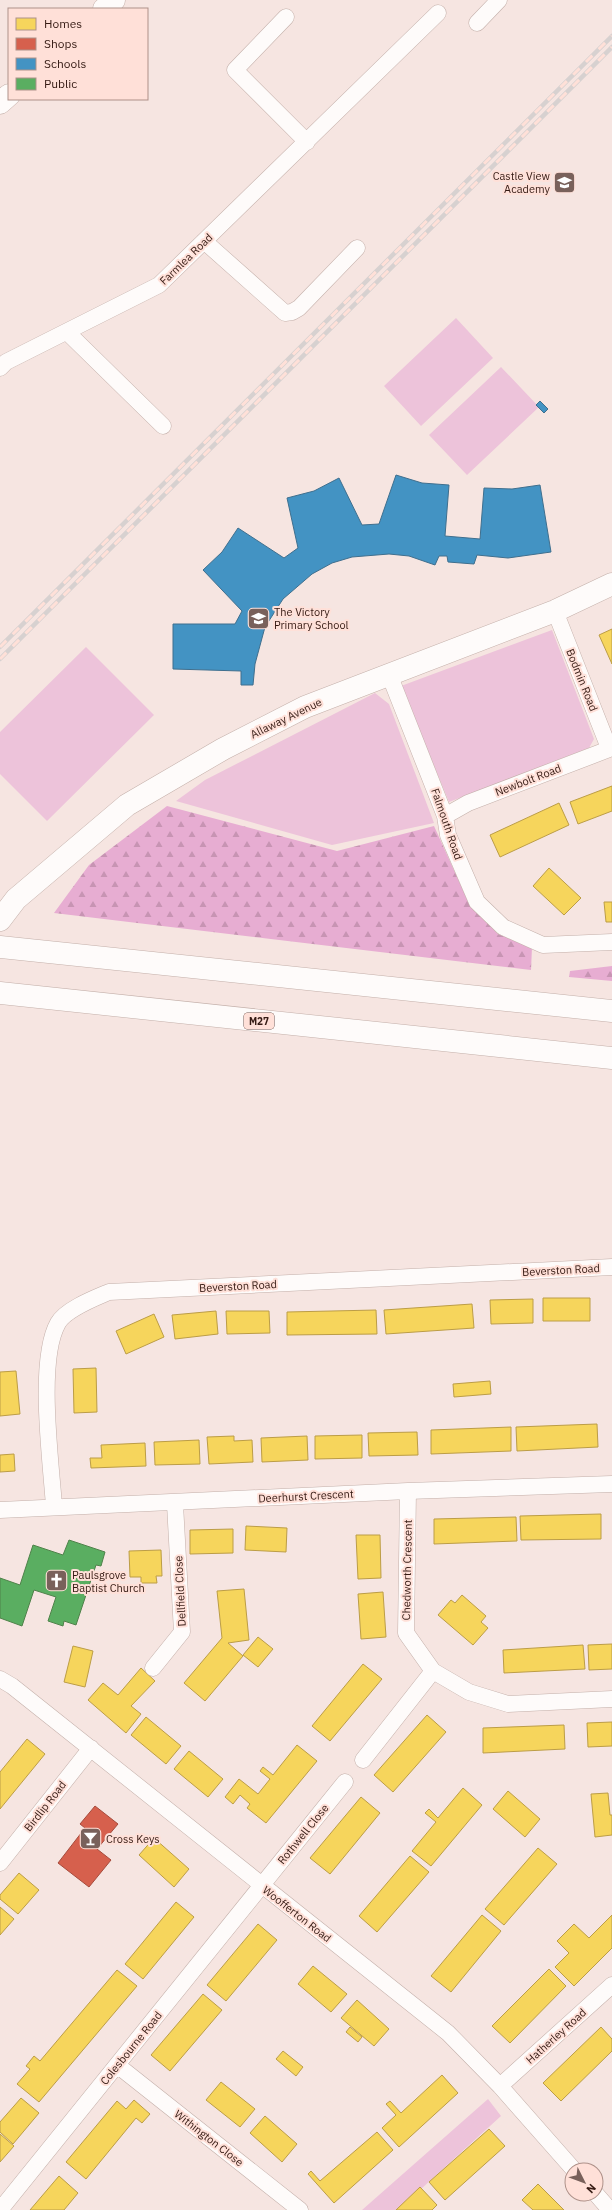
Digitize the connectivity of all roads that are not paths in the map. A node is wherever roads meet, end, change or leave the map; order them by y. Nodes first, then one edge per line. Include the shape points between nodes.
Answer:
1 (114, 0) edge
2 (499, 0) edge
3 (105, 8) edge
4 (438, 13) dead end
5 (286, 17) dead end
6 (477, 23) dead end
7 (8, 96) edge
8 (0, 103) edge
9 (307, 142) junction
10 (204, 241) junction
11 (358, 248) dead end
12 (68, 332) junction
13 (0, 368) edge
14 (162, 426) dead end
15 (612, 584) edge
16 (555, 611) junction
17 (389, 674) junction
18 (610, 748) edge
19 (445, 816) junction
20 (0, 920) edge
21 (612, 942) edge
22 (0, 947) edge
23 (2, 994) edge
24 (612, 1011) edge
25 (612, 1058) edge
26 (612, 1267) edge
27 (612, 1484) edge
28 (408, 1491) junction
29 (175, 1504) junction
30 (54, 1506) junction
31 (0, 1510) edge
32 (153, 1668) dead end
33 (433, 1671) junction
34 (0, 1678) edge
35 (612, 1699) edge
36 (91, 1748) junction
37 (363, 1760) dead end
38 (345, 1782) dead end
39 (0, 1863) edge
40 (262, 1886) junction
41 (612, 1985) edge
42 (118, 2065) junction
43 (500, 2086) junction
44 (567, 2162) edge
45 (603, 2202) edge
46 (0, 2210) edge
47 (300, 2210) edge
48 (610, 2210) edge

1 - 3 main road
2 - 6 street
4 - 9 street, Farmlea Road
5 - 9 street via 235,70
7 - 8 main road
9 - 10 street, Farmlea Road
10 - 11 street via 280,310 289,313 303,304
10 - 12 street, Farmlea Road via 159,285
12 - 13 street, Farmlea Road via 6,362
12 - 14 street
15 - 16 main road, Allaway Avenue
16 - 17 main road, Allaway Avenue
16 - 18 street, Bodmin Road
17 - 19 street, Falmouth Road
17 - 20 main road, Allaway Avenue via 282,718 127,805 16,900
18 - 19 street, Newbolt Road via 468,803
19 - 21 street, Falmouth Road via 448,835 477,902 503,927 543,945
22 - 24 main road
23 - 25 main road, M27
26 - 30 street, Beverston Road via 109,1292 82,1303 58,1322 48,1354 47,1388
27 - 28 street, Deerhurst Crescent
28 - 29 street, Deerhurst Crescent
28 - 33 street, Chedworth Crescent via 406,1633
29 - 30 street, Deerhurst Crescent
29 - 32 street, Dellfield Close via 182,1632
30 - 31 street, Deerhurst Crescent
33 - 35 street, Chedworth Crescent via 469,1692 508,1704
33 - 37 street
34 - 36 street, Woofferton Road
36 - 39 street, Birdlip Road
36 - 40 street, Woofferton Road
38 - 40 street, Rothwell Close
40 - 42 street, Colesbourne Road
40 - 43 street, Woofferton Road via 448,2033
41 - 43 street, Hatherley Road
42 - 46 street, Colesbourne Road
42 - 47 street, Withington Close
43 - 44 street, Woofferton Road
45 - 48 street

